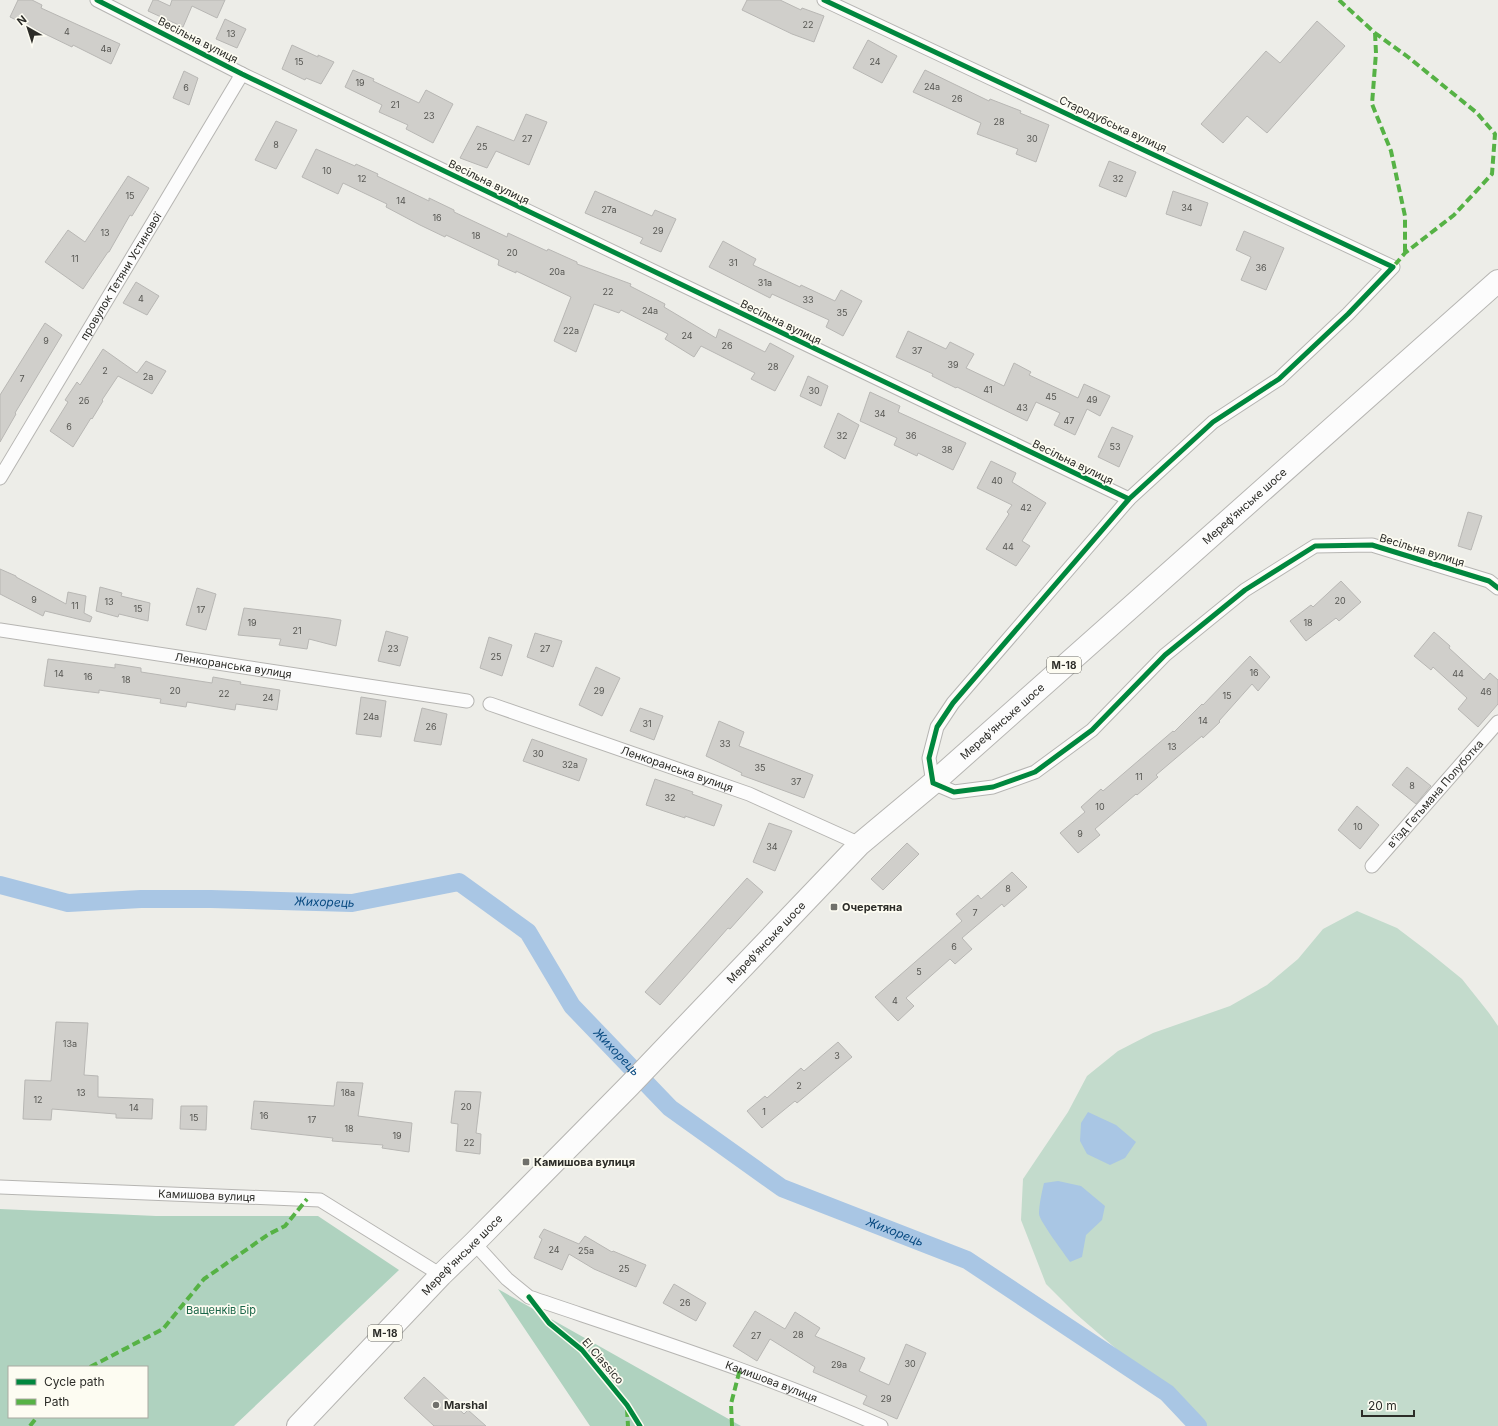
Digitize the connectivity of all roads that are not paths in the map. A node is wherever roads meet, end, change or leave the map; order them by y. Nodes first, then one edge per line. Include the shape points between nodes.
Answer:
1 (97, 0) edge
2 (824, 0) edge
3 (242, 74) junction
4 (1498, 280) edge
5 (0, 478) edge
6 (1129, 499) junction
7 (1498, 588) edge
8 (0, 630) edge
9 (467, 701) dead end
10 (490, 704) dead end
11 (1498, 722) edge
12 (933, 783) junction
13 (860, 844) junction
14 (1372, 866) dead end
15 (629, 1086) joint
16 (0, 1187) edge
17 (474, 1243) junction
18 (441, 1274) junction
19 (298, 1426) edge
20 (881, 1426) edge

1 - 3 street, Весільна вулиця
2 - 6 street, Стародубська вулиця via 1393,267 1280,379 1213,422
3 - 5 street, провулок Тетяни Устинової
3 - 6 street, Весільна вулиця
4 - 12 highway, Мереф’янське шосе / М-18
6 - 12 street via 953,703 937,728 929,758
7 - 12 street, Весільна вулиця via 1489,581 1372,545 1316,546 1245,590 1165,655 1092,730 1035,772 993,787 954,792
8 - 9 street, Ленкоранська вулиця
10 - 13 street, Ленкоранська вулиця via 749,794
11 - 14 street, в'їзд Гетьмана Полуботка
12 - 13 highway, Мереф’янське шосе / М-18
13 - 15 highway, Мереф’янське шосе / М-18
15 - 17 highway, Мереф'янське шосе / М-18
16 - 18 street, Камишова вулиця via 320,1200
17 - 18 highway, Мереф'янське шосе / М-18
17 - 20 street, Камишова вулиця via 507,1279 529,1297 740,1369 837,1406
18 - 19 highway, Мереф'янське шосе / М-18

